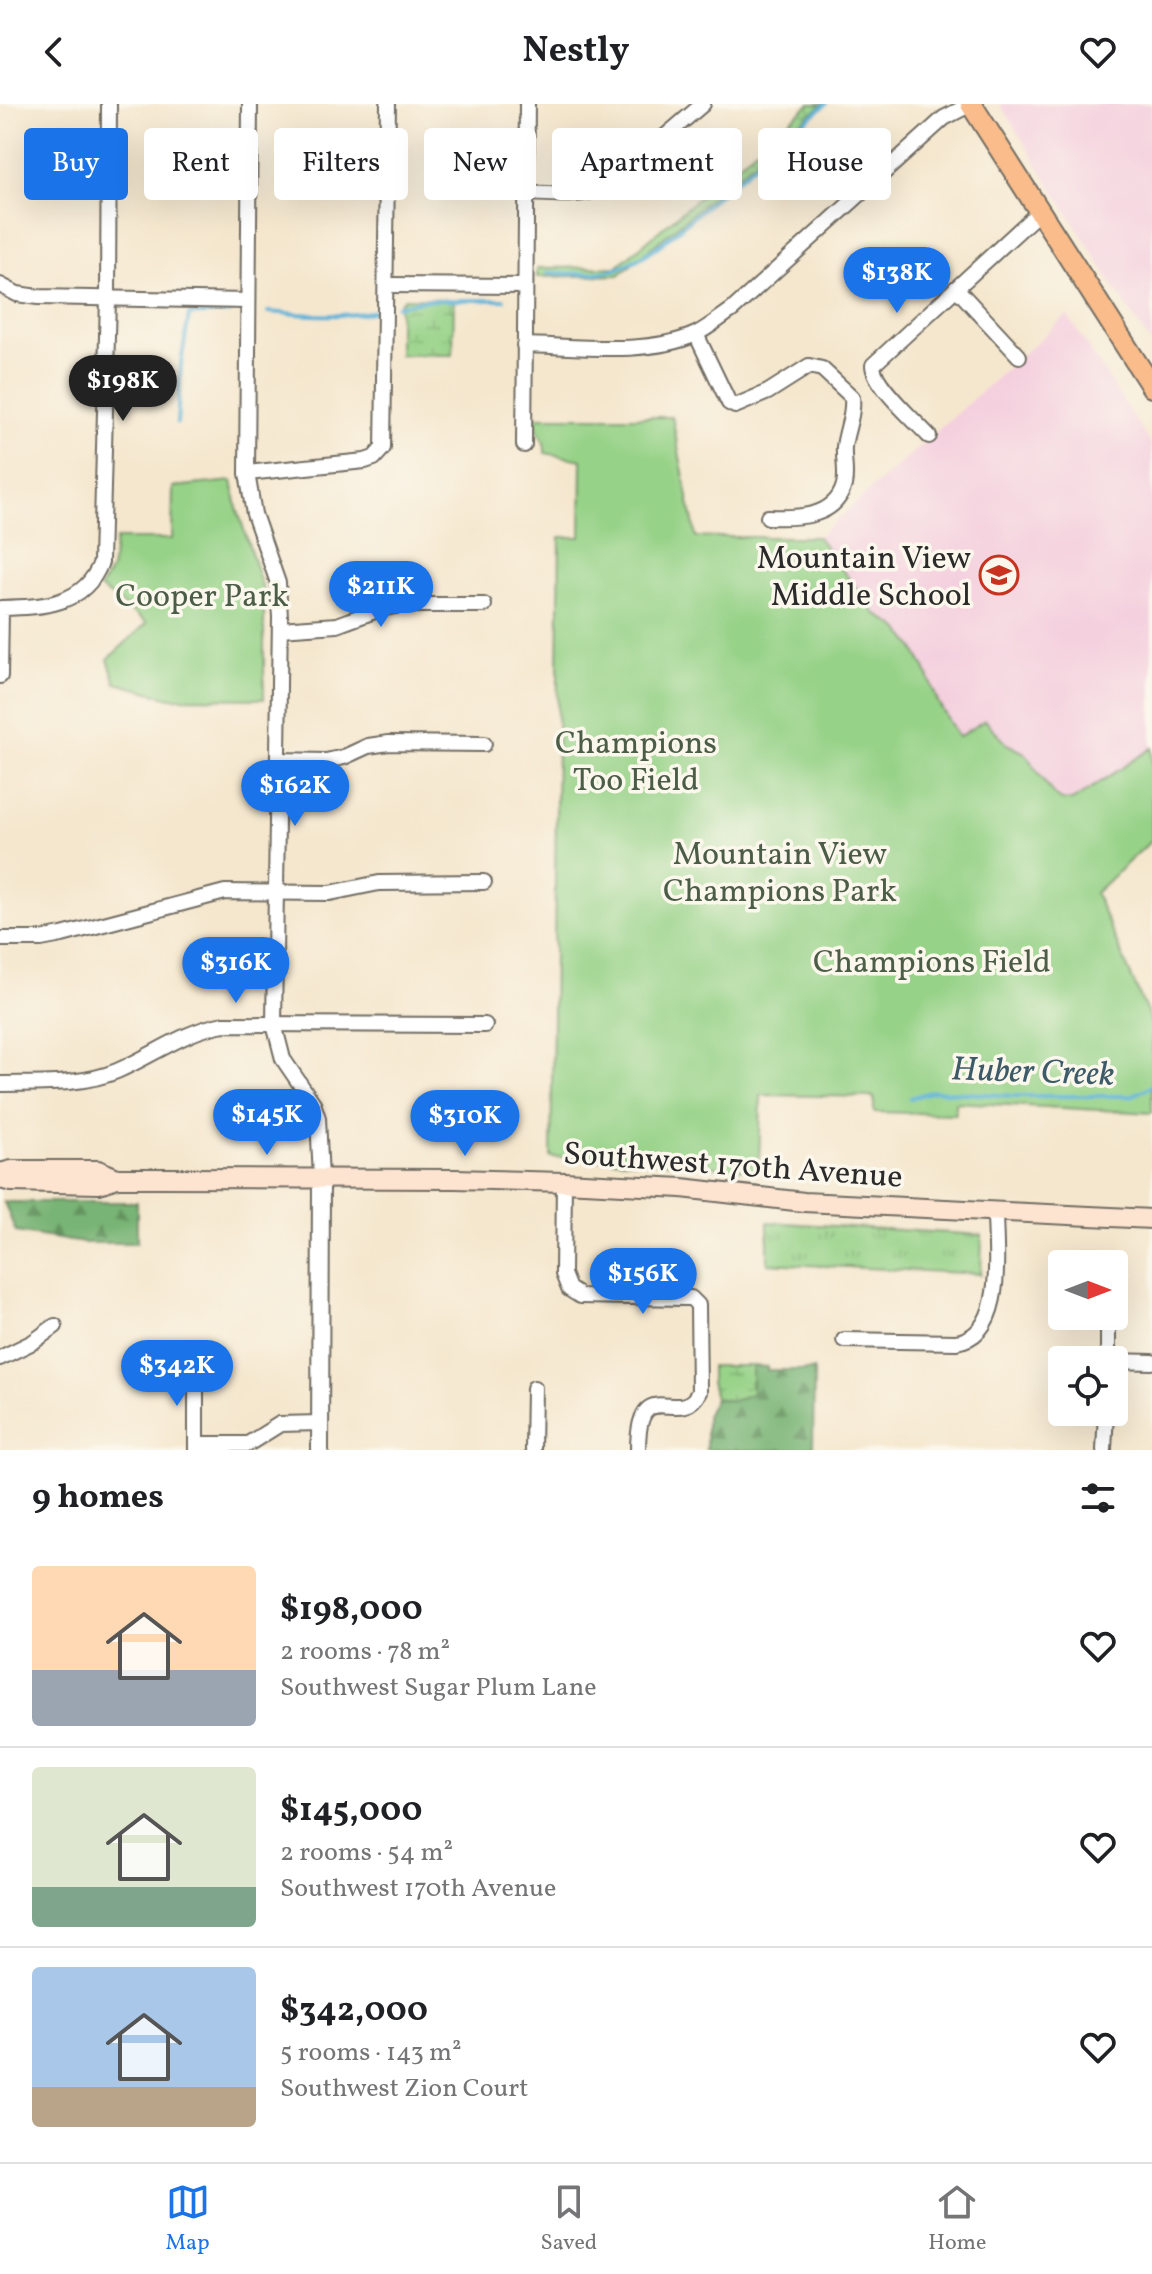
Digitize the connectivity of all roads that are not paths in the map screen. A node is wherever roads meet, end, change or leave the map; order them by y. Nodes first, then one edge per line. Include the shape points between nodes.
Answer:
1 (109, 104) edge
2 (250, 104) edge
3 (388, 104) edge
4 (527, 104) edge
5 (703, 104) edge
6 (971, 104) edge
7 (527, 128) edge
8 (536, 193) edge
9 (526, 200) edge
10 (1039, 212) junction
11 (0, 285) edge
12 (387, 285) junction
13 (525, 286) junction
14 (956, 288) junction
15 (108, 298) junction
16 (247, 301) junction
17 (696, 334) junction
18 (524, 345) junction
19 (1019, 356) dead end
20 (1152, 387) edge
21 (929, 436) dead end
22 (524, 445) dead end
23 (247, 473) junction
24 (768, 517) dead end
25 (484, 605) dead end
26 (1, 608) edge
27 (280, 629) junction
28 (0, 676) edge
29 (484, 744) dead end
30 (278, 760) junction
31 (484, 882) dead end
32 (274, 891) junction
33 (0, 939) edge
34 (274, 1024) junction
35 (485, 1025) dead end
36 (0, 1084) edge
37 (0, 1176) edge
38 (321, 1178) junction
39 (564, 1182) junction
40 (995, 1211) junction
41 (1152, 1219) edge
42 (55, 1326) dead end
43 (844, 1340) dead end
44 (0, 1358) edge
45 (1128, 1361) edge
46 (1152, 1362) edge
47 (196, 1366) dead end
48 (534, 1388) dead end
49 (320, 1423) junction
50 (1105, 1426) edge
51 (196, 1447) edge
52 (320, 1450) edge
53 (533, 1450) edge
54 (638, 1450) edge
55 (1104, 1450) edge

1 - 15 street
2 - 16 street
3 - 12 street
4 - 7 street
5 - 8 street via 607,186 591,194
6 - 10 main road
6 - 17 street via 944,118 732,310
9 - 13 street
10 - 14 street
10 - 20 main road
11 - 15 street via 26,296
12 - 13 street
12 - 23 street via 385,436 379,454 365,461
13 - 18 street
14 - 19 street
14 - 21 street via 873,365 880,383
15 - 16 street
15 - 26 street via 101,562 89,583 67,600
16 - 23 street
17 - 18 street via 633,347
17 - 24 street via 735,406 809,366 822,369 852,397 840,493 814,515
18 - 22 street
23 - 27 street via 254,514 278,583
25 - 27 street via 401,605 337,625
26 - 28 street
27 - 30 street
29 - 30 street via 389,743 326,761
30 - 32 street
31 - 32 street via 379,883 330,893
32 - 33 street via 225,892 62,935
32 - 34 street
34 - 35 street
34 - 36 street via 202,1028 114,1072 85,1079
34 - 38 street via 283,1059 318,1118
37 - 38 main road, Southwest 170th Avenue via 12,1170 98,1170 117,1178
38 - 39 main road, Southwest 170th Avenue
38 - 49 street
39 - 40 main road, Southwest 170th Avenue
39 - 54 street via 563,1274 573,1294 691,1298 699,1304 696,1401 643,1411
40 - 41 main road, Southwest 170th Avenue
40 - 43 street via 993,1297 982,1329 973,1337 956,1342
42 - 44 street
45 - 46 street
47 - 51 street
48 - 53 street
49 - 51 street via 280,1424 248,1444
49 - 52 street
50 - 55 street

